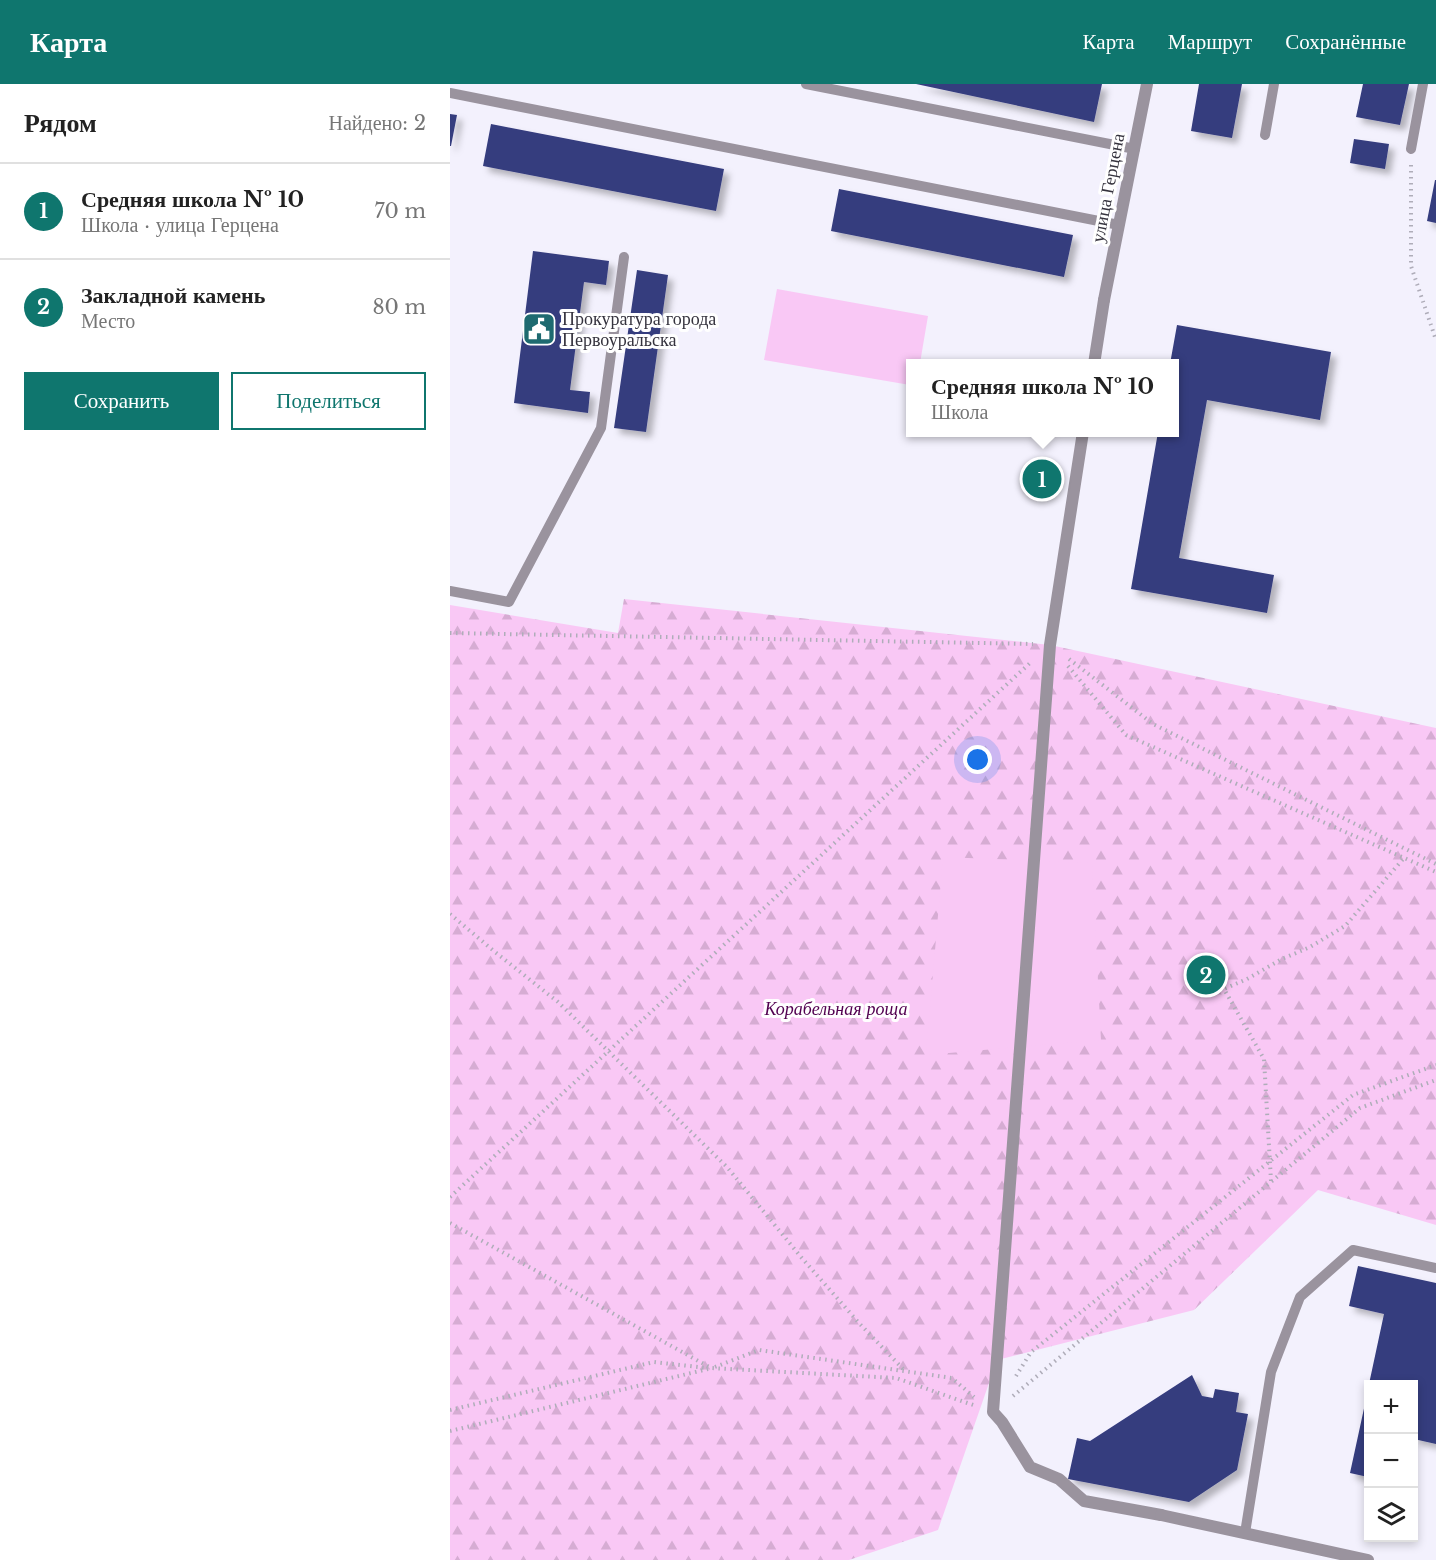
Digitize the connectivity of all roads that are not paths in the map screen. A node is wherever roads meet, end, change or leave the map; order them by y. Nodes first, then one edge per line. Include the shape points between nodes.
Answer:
1 (806, 84) edge
2 (1147, 84) edge
3 (1274, 84) edge
4 (1424, 84) edge
5 (450, 93) edge
6 (1265, 135) dead end
7 (1135, 148) junction
8 (1411, 149) road end
9 (1119, 225) junction
10 (624, 257) dead end
11 (1095, 359) edge
12 (1082, 437) edge
13 (450, 591) edge
14 (1436, 1268) edge
15 (1245, 1533) junction
16 (1368, 1560) edge

1 - 7 lane
2 - 7 street, улица Герцена
3 - 6 lane
4 - 8 lane
5 - 9 lane
7 - 9 street, улица Герцена
9 - 11 street, улица Герцена
10 - 13 lane via 601,428 509,602
12 - 15 street via 1050,645 993,1412 1030,1467 1059,1479 1084,1501
14 - 15 lane via 1353,1250 1300,1297 1271,1372
15 - 16 street

